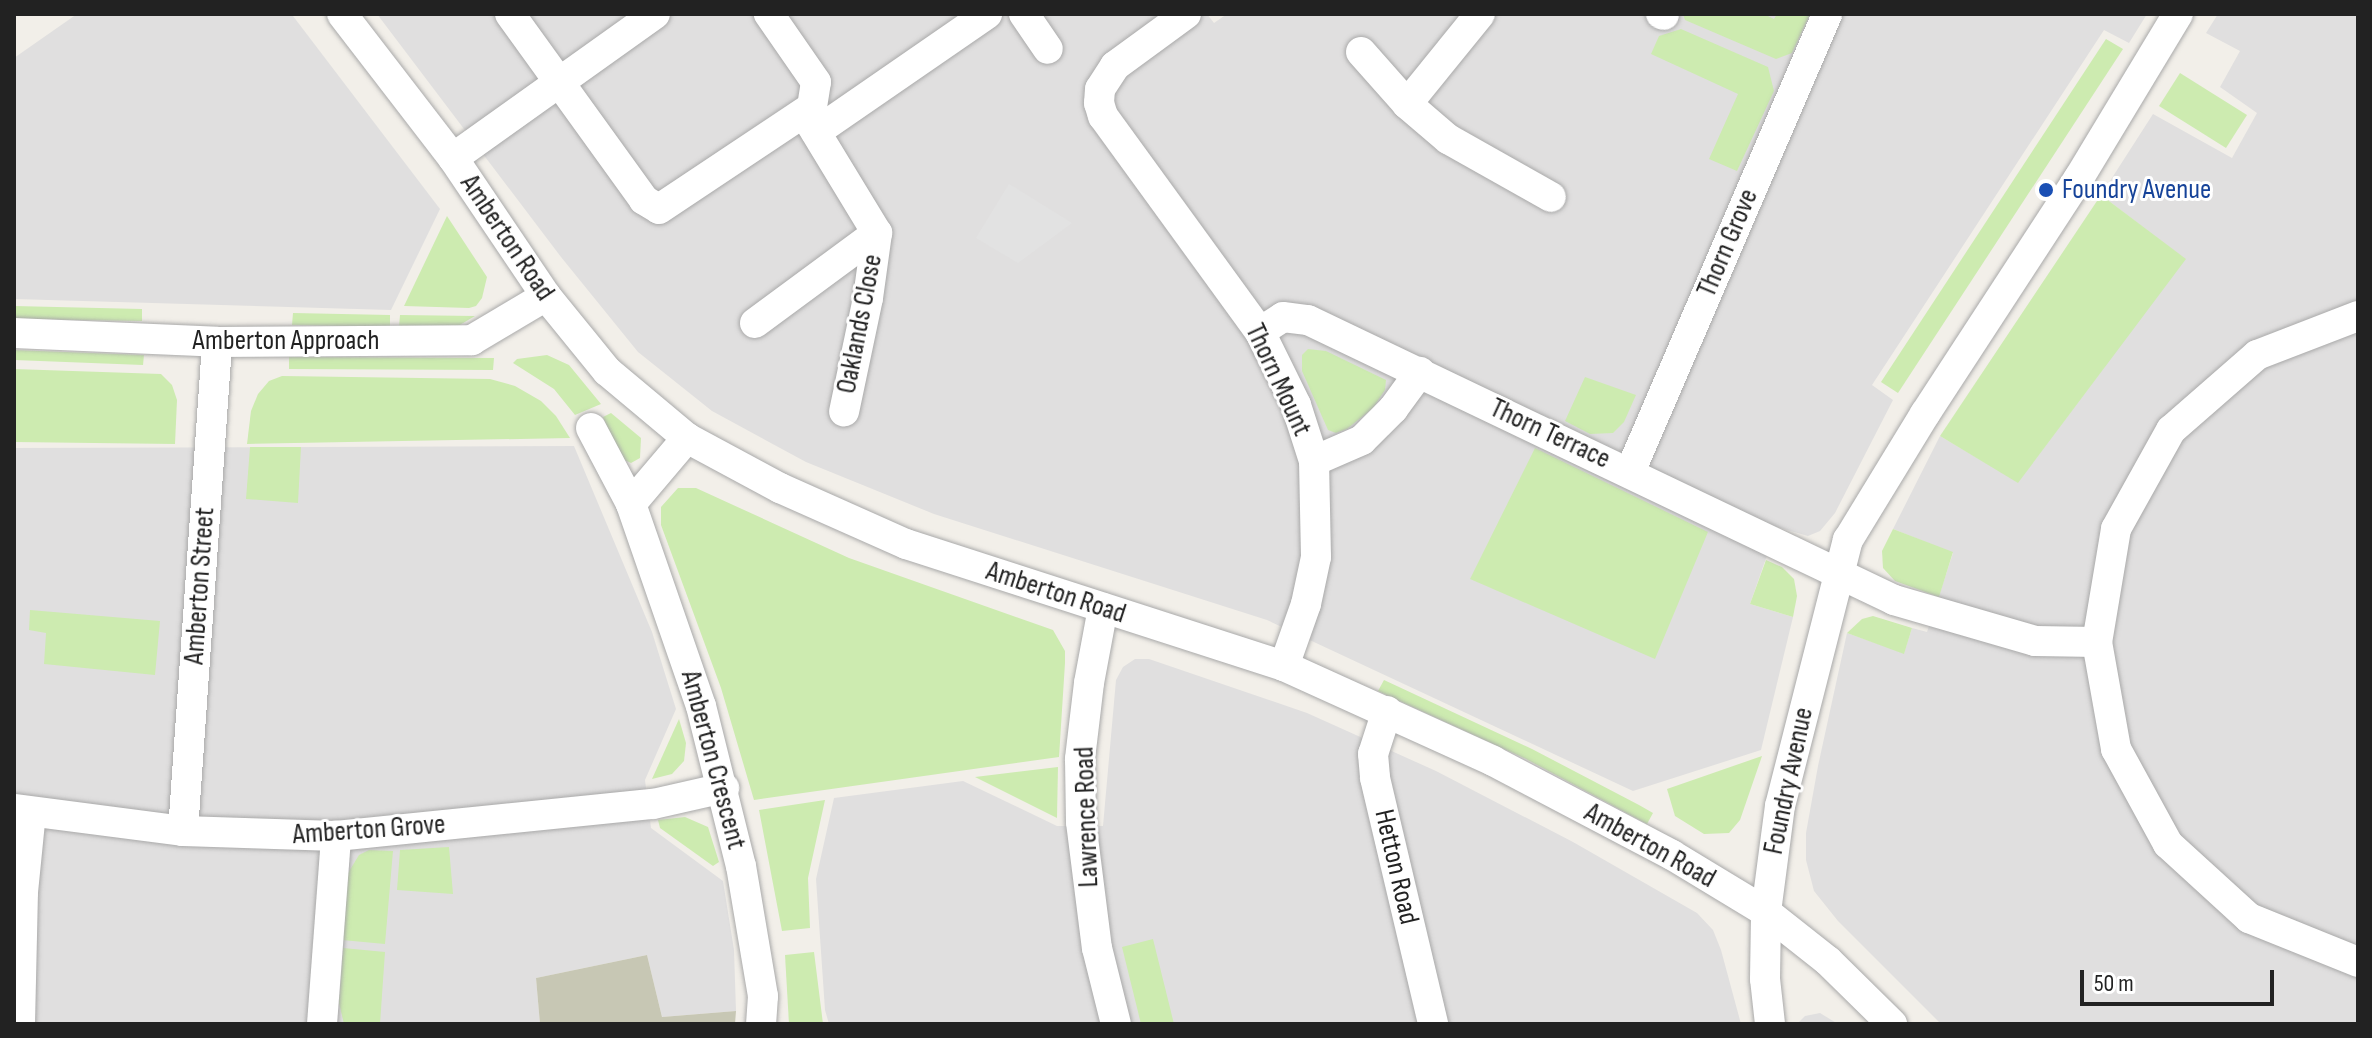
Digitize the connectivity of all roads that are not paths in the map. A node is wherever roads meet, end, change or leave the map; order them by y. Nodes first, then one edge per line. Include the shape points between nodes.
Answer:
1 (342, 14) edge
2 (510, 14) edge
3 (655, 14) edge
4 (769, 14) edge
5 (987, 14) edge
6 (1024, 14) edge
7 (1186, 14) edge
8 (1480, 14) edge
9 (1827, 14) edge
10 (2178, 14) edge
11 (1048, 49) dead end
12 (1361, 52) dead end
13 (560, 82) junction
14 (1407, 104) junction
15 (810, 122) junction
16 (453, 158) junction
17 (1551, 197) dead end
18 (877, 233) junction
19 (546, 296) junction
20 (2358, 316) edge
21 (755, 323) dead end
22 (1260, 332) junction
23 (14, 333) edge
24 (217, 342) junction
25 (1420, 372) junction
26 (844, 412) dead end
27 (591, 428) dead end
28 (687, 438) junction
29 (1314, 461) junction
30 (1630, 472) junction
31 (631, 504) junction
32 (1839, 574) junction
33 (1103, 608) junction
34 (2097, 642) junction
35 (1284, 666) junction
36 (1387, 711) junction
37 (724, 788) junction
38 (23, 810) edge
39 (183, 831) junction
40 (336, 836) junction
41 (1766, 912) junction
42 (2358, 962) edge
43 (20, 1024) edge
44 (322, 1024) edge
45 (761, 1024) edge
46 (1116, 1024) edge
47 (1433, 1024) edge
48 (1770, 1024) edge
49 (1892, 1024) edge

1 - 16 street, Amberton Road
2 - 13 street
3 - 13 street
4 - 15 street via 816,82
5 - 15 street
6 - 11 street
7 - 22 street, Thorn Mount via 1115,66 1100,89 1103,116
8 - 14 street
9 - 30 street, Thorn Grove
10 - 32 street, Foundry Avenue via 1848,540
12 - 14 street
13 - 15 street via 644,200 659,209
13 - 16 street
14 - 17 street via 1480,159
15 - 18 street, Oaklands Close
16 - 19 street, Amberton Road
18 - 21 street
18 - 26 street, Oaklands Close
19 - 24 street, Amberton Approach via 472,340
19 - 28 street, Amberton Road via 607,371
20 - 34 street via 2257,355 2171,430 2116,529
22 - 25 street, Thorn Terrace via 1283,317 1295,316
22 - 29 street, Thorn Mount via 1296,405
23 - 24 street, Amberton Approach
24 - 39 street, Amberton Street
25 - 29 street via 1362,440
25 - 30 street, Thorn Terrace
27 - 31 street, Amberton Crescent
28 - 31 street
28 - 33 street, Amberton Road via 780,488 906,544
29 - 35 street, Thorn Mount via 1316,557
30 - 32 street, Thorn Terrace
31 - 37 street, Amberton Crescent via 679,636
32 - 34 street, Thorn Terrace via 1894,600 2035,641
32 - 41 street, Foundry Avenue via 1780,806
33 - 35 street, Amberton Road
33 - 46 street, Lawrence Road via 1080,759 1081,822 1097,948
34 - 42 street via 2116,749 2168,844 2249,918
35 - 36 street, Amberton Road
36 - 41 street, Amberton Road via 1589,811
36 - 47 street, Hetton Road via 1373,754 1375,778
37 - 40 street, Amberton Grove via 653,804
37 - 45 street, Amberton Crescent via 763,996
38 - 39 street, Amberton Grove
38 - 43 street
39 - 40 street, Amberton Grove
40 - 44 street
41 - 48 street, Foundry Avenue
41 - 49 street, Amberton Road via 1828,961

